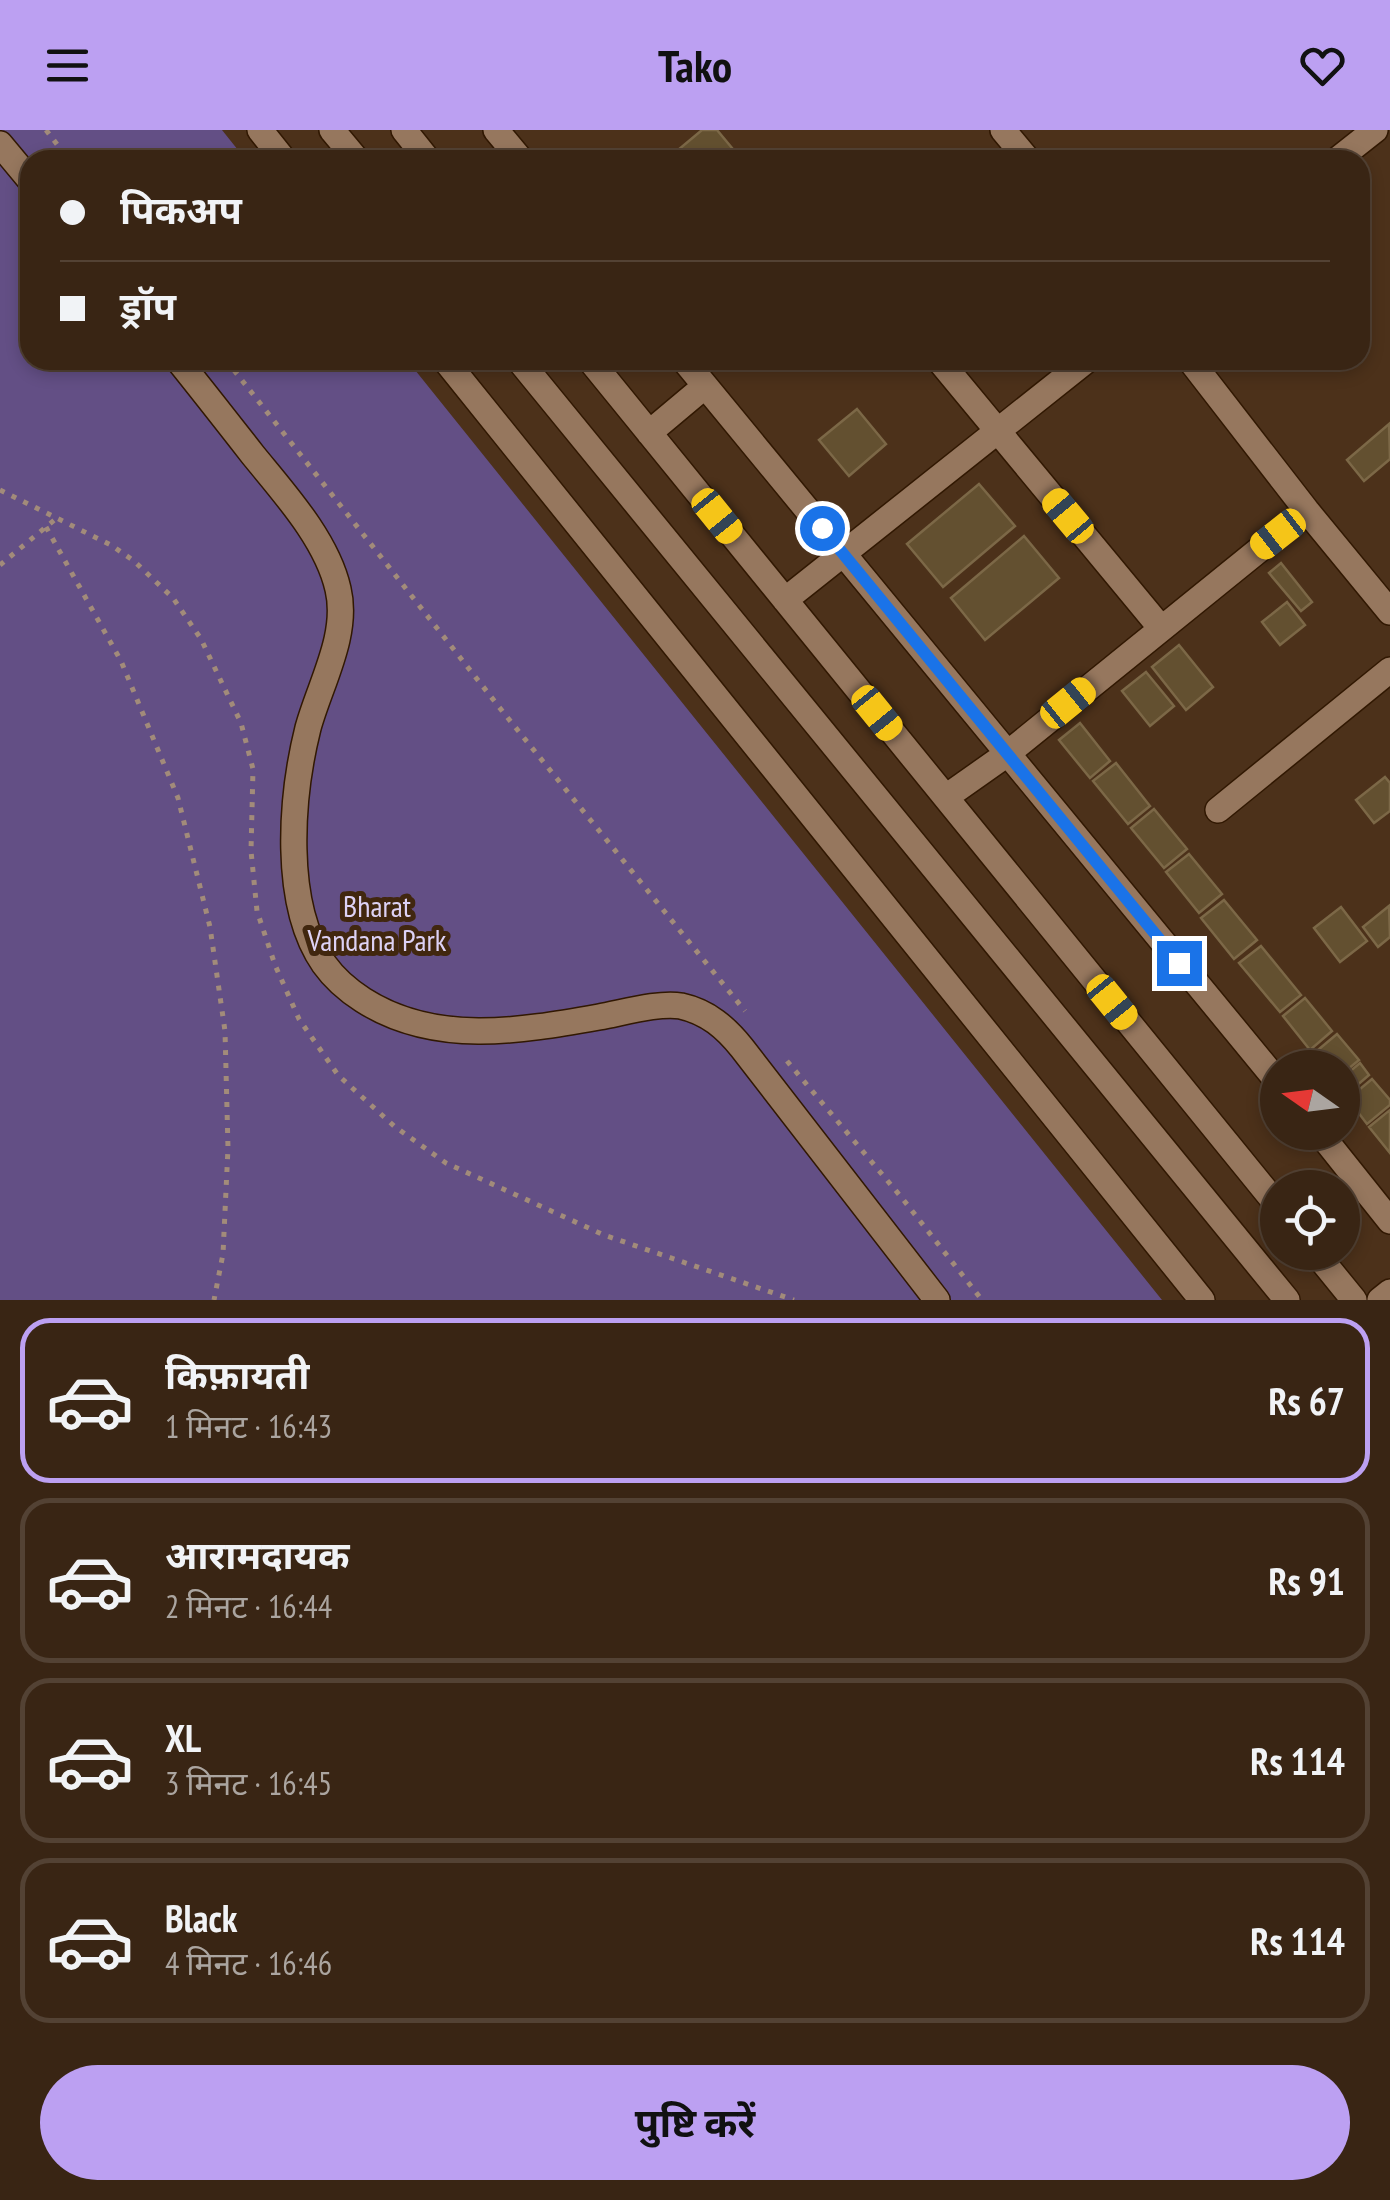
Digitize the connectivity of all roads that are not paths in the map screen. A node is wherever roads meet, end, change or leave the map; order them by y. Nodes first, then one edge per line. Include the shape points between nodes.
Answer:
1 (260, 130) edge
2 (332, 130) edge
3 (404, 130) edge
4 (1003, 130) edge
5 (1374, 130) edge
6 (0, 144) edge
7 (276, 150) edge
8 (349, 150) edge
9 (420, 150) edge
10 (1020, 150) edge
11 (1349, 150) edge
12 (20, 168) edge
13 (186, 370) edge
14 (453, 370) edge
15 (527, 370) edge
16 (598, 370) edge
17 (692, 370) edge
18 (947, 370) edge
19 (1075, 370) edge
20 (1198, 370) edge
21 (705, 386) junction
22 (998, 432) junction
23 (650, 433) junction
24 (1307, 511) junction
25 (843, 555) junction
26 (785, 600) junction
27 (1390, 612) edge
28 (1160, 628) junction
29 (1390, 670) edge
30 (1007, 754) junction
31 (946, 798) junction
32 (1218, 810) dead end
33 (1260, 1060) edge
34 (1333, 1150) edge
35 (1260, 1184) edge
36 (1390, 1221) edge
37 (1330, 1270) edge
38 (1390, 1292) edge
39 (937, 1300) edge
40 (1202, 1300) edge
41 (1287, 1300) edge
42 (1354, 1300) edge
43 (1380, 1300) edge

1 - 7 street
2 - 8 street
3 - 9 street
4 - 10 street
5 - 11 street
6 - 12 street
13 - 39 street via 294,506 326,556 338,590 340,627 308,728 294,805 294,863 305,924 324,964 381,1012 436,1029 543,1027 679,1006 706,1014 742,1048
14 - 40 street
15 - 41 street
16 - 23 street
17 - 21 street
18 - 22 street
19 - 22 street
20 - 24 street
21 - 23 street
21 - 25 street
22 - 25 street
22 - 28 street
23 - 26 street
24 - 27 street
24 - 28 street
25 - 26 street
25 - 30 street
26 - 31 street
28 - 30 street
29 - 32 street
30 - 31 street
30 - 33 street
31 - 35 street
34 - 36 street
37 - 42 street
38 - 43 street

